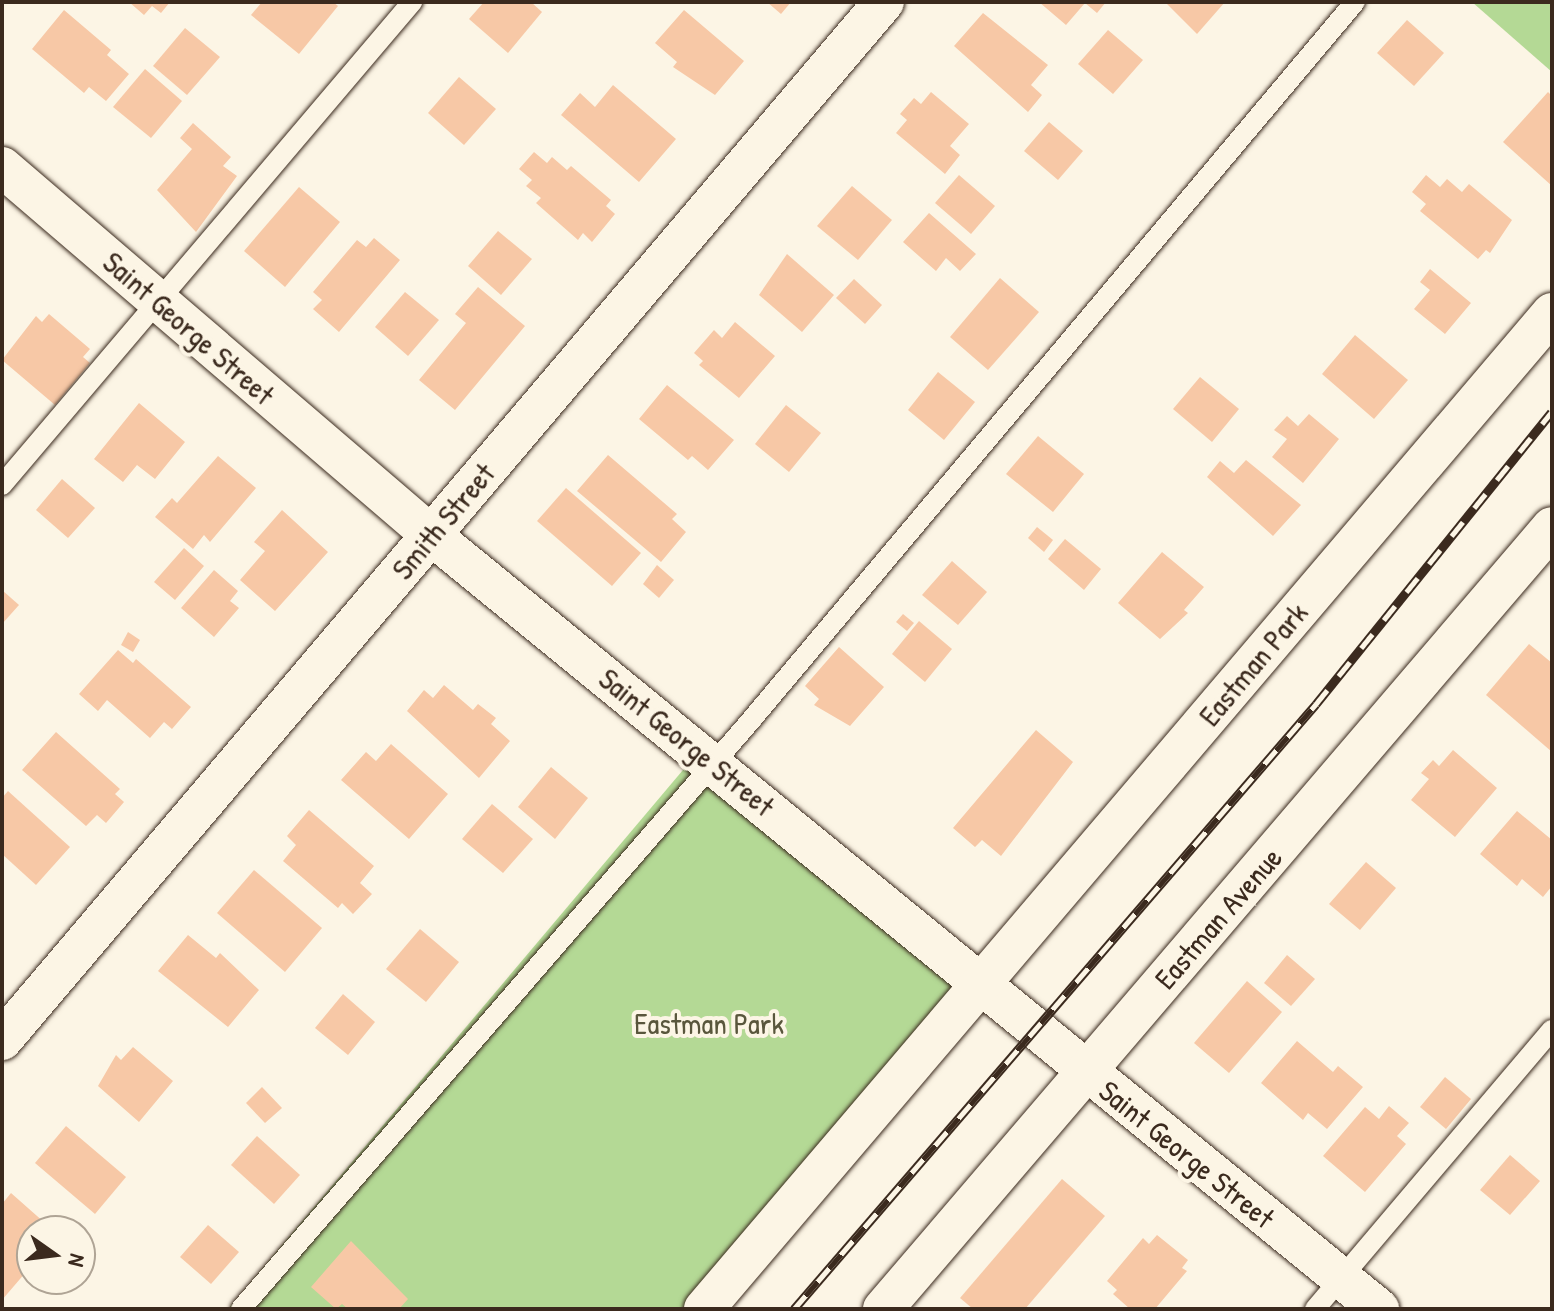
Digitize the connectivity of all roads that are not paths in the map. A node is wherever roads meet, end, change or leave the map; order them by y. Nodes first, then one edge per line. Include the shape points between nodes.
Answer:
1 (412, 2) edge
2 (884, 2) edge
3 (1355, 2) edge
4 (2, 167) edge
5 (158, 301) junction
6 (1552, 313) edge
7 (2, 485) edge
8 (1552, 527) edge
9 (431, 535) junction
10 (714, 763) junction
11 (980, 985) junction
12 (1552, 1030) edge
13 (2, 1040) edge
14 (1086, 1073) junction
15 (1341, 1278) junction
16 (241, 1309) edge
17 (704, 1309) edge
18 (883, 1309) edge
19 (1315, 1309) edge
20 (1379, 1309) edge

1 - 5 lane
2 - 9 street, Smith Street
3 - 10 lane
4 - 5 street, Saint George Street
5 - 7 lane
5 - 9 street, Saint George Street
6 - 11 street, Eastman Park
8 - 14 street, Eastman Avenue
9 - 10 street, Saint George Street
9 - 13 street, Smith Street
10 - 11 street, Saint George Street
10 - 16 lane
11 - 14 street, Saint George Street
11 - 17 street, Eastman Park
12 - 15 lane
14 - 15 street, Saint George Street
14 - 18 street, Eastman Avenue
15 - 19 lane
15 - 20 street, Saint George Street

